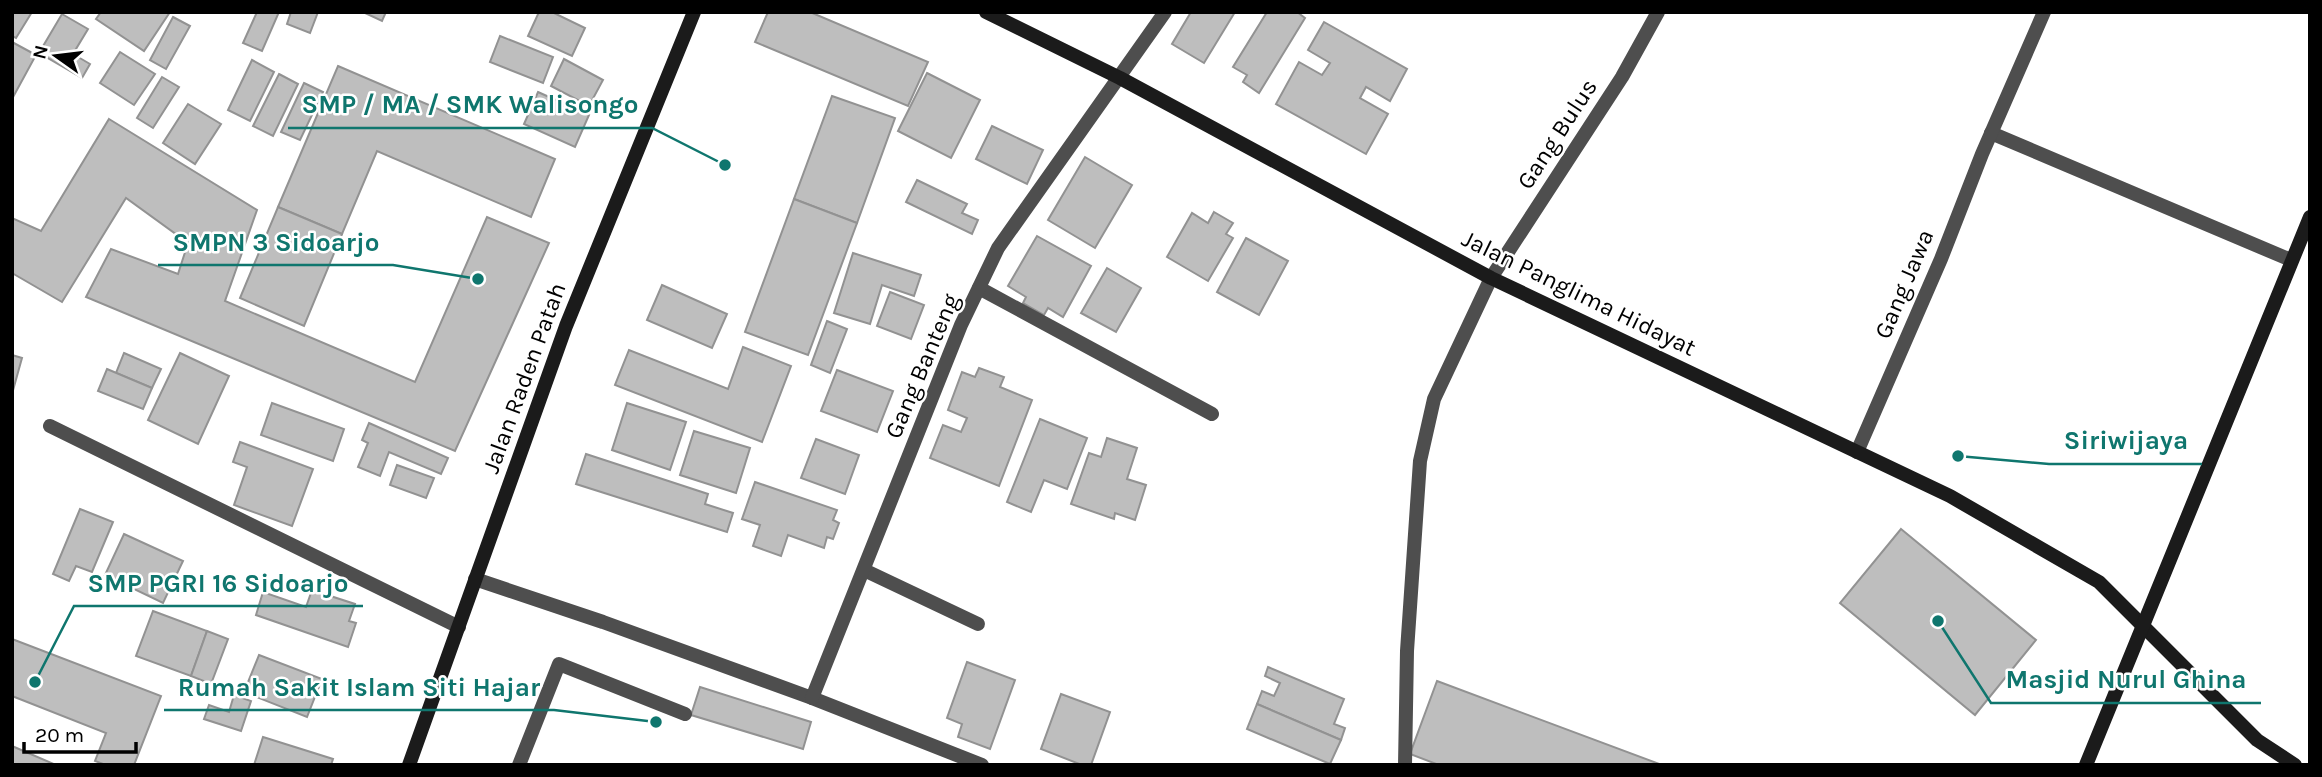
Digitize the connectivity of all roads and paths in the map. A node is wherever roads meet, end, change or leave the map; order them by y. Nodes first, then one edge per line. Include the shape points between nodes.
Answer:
1 (694, 12) edge
2 (986, 12) edge
3 (1165, 12) edge
4 (1658, 12) edge
5 (2043, 12) edge
6 (1120, 78) junction
7 (1991, 133) junction
8 (2310, 217) edge
9 (2291, 260) junction
10 (1491, 278) junction
11 (979, 288) junction
12 (1212, 414) dead end
13 (50, 426) dead end
14 (1857, 452) junction
15 (864, 570) junction
16 (475, 579) junction
17 (978, 624) dead end
18 (2142, 626) junction
19 (459, 627) junction
20 (812, 698) junction
21 (685, 714) dead end
22 (962, 761) edge
23 (409, 765) edge
24 (519, 765) edge
25 (982, 765) edge
26 (1405, 765) edge
27 (2086, 765) edge
28 (2295, 765) edge

1 - 16 main road, Jalan Raden Patah via 566,326
2 - 6 main road, Jalan Panglima Hidayat
3 - 6 street, Gang Banteng
4 - 10 street, Gang Bulus via 1622,77
5 - 7 street, Gang Jawa
6 - 10 main road, Jalan Panglima Hidayat
6 - 11 street, Gang Banteng via 998,248
7 - 9 street
7 - 14 street, Gang Jawa
8 - 9 main road
9 - 18 main road
10 - 14 main road, Jalan Panglima Hidayat
10 - 26 street, Gang Bulus via 1434,399 1420,461 1406,651
11 - 12 street
11 - 15 street, Gang Banteng
13 - 19 street
14 - 18 main road, Jalan Panglima Hidayat via 1950,496 2099,582
15 - 17 street
15 - 20 street, Gang Banteng
16 - 19 main road, Jalan Raden Patah
16 - 20 street
18 - 27 main road
18 - 28 main road, Jalan Panglima Hidayat via 2257,740
19 - 23 main road, Jalan Raden Patah
20 - 22 street
21 - 24 street via 559,664
22 - 25 street

